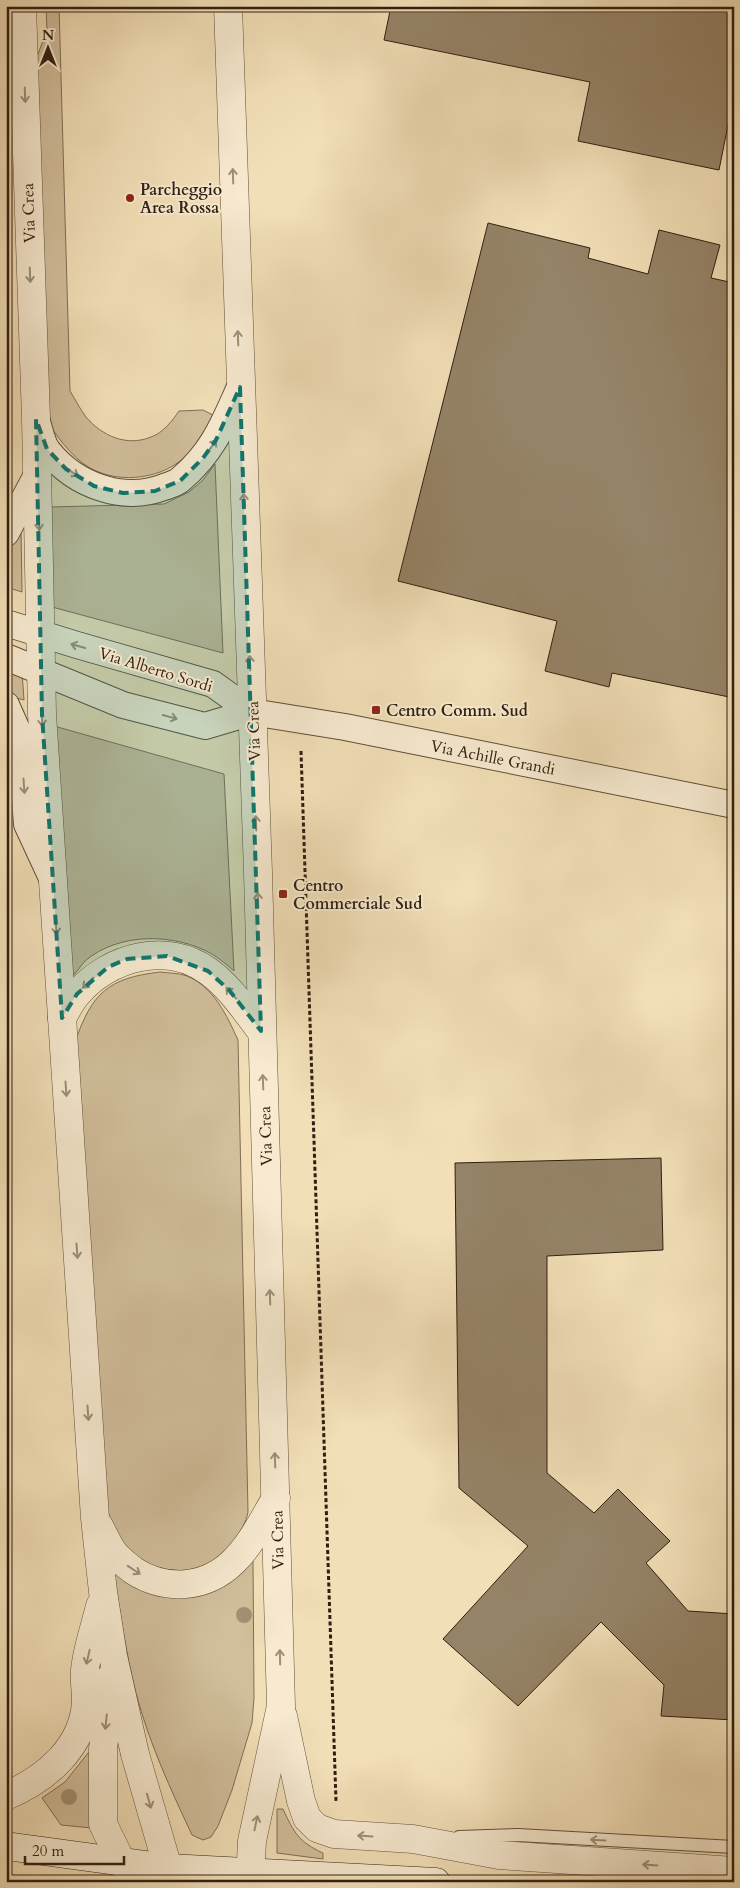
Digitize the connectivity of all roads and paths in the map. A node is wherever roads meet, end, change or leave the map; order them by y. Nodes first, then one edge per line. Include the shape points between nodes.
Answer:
1 (22, 6) edge
2 (228, 6) edge
3 (240, 387) junction
4 (36, 419) junction
5 (37, 475) junction
6 (6, 533) edge
7 (6, 623) edge
8 (40, 634) junction
9 (6, 657) edge
10 (40, 670) junction
11 (6, 705) edge
12 (252, 712) junction
13 (300, 720) junction
14 (734, 805) edge
15 (52, 878) junction
16 (62, 1018) junction
17 (261, 1031) junction
18 (276, 1498) junction
19 (95, 1518) junction
20 (103, 1592) junction
21 (113, 1656) junction
22 (281, 1706) junction
23 (6, 1796) edge
24 (334, 1834) junction
25 (413, 1839) junction
26 (6, 1846) edge
27 (734, 1847) edge
28 (734, 1871) edge
29 (129, 1872) edge
30 (170, 1875) edge
31 (248, 1878) edge
32 (436, 1882) edge

1 -> 4 street, Via Crea
3 -> 2 street, Via Crea
4 -> 3 street, Via Crea via 46,449 66,469 94,486 123,493 155,491 180,481 203,458 216,440
12 -> 3 street, Via Crea
4 - 5 street, Via Crea
5 - 6 street
5 -> 8 street, Via Crea
7 - 8 street, Via Alberto Sordi
8 - 10 street, Via Crea
12 -> 8 street, Via Alberto Sordi via 213,684
9 - 10 street
10 -> 12 street via 123,705 205,726
10 -> 15 street, Via Crea
11 -> 15 street, Via Crea via 18,732 27,824
12 - 13 street, Via Achille Grandi
17 -> 12 street, Via Crea
13 - 14 street, Via Achille Grandi
13 - 24 path via 337,1794
15 -> 16 street, Via Crea
17 -> 16 street via 230,990 208,971 188,960 167,956 127,959 108,967 76,994
16 -> 19 street, Via Crea
18 -> 17 street, Via Crea
19 -> 18 street via 114,1555 129,1567 148,1579 185,1585 216,1575 233,1562
22 -> 18 street, Via Crea
19 - 20 street, Via Crea
20 - 21 street, Via Crea
20 -> 23 street via 85,1670 86,1702 82,1725 72,1746 57,1764 24,1788
21 -> 29 street, Via Crea via 103,1749 104,1824
21 -> 30 street, Via Crea
22 - 24 street via 307,1818 317,1828
31 -> 22 street, Via Crea via 252,1841
25 -> 24 street
27 -> 25 lane via 518,1835
28 -> 25 street via 499,1855
26 - 29 street
29 - 30 street
30 - 31 street
31 - 32 street

